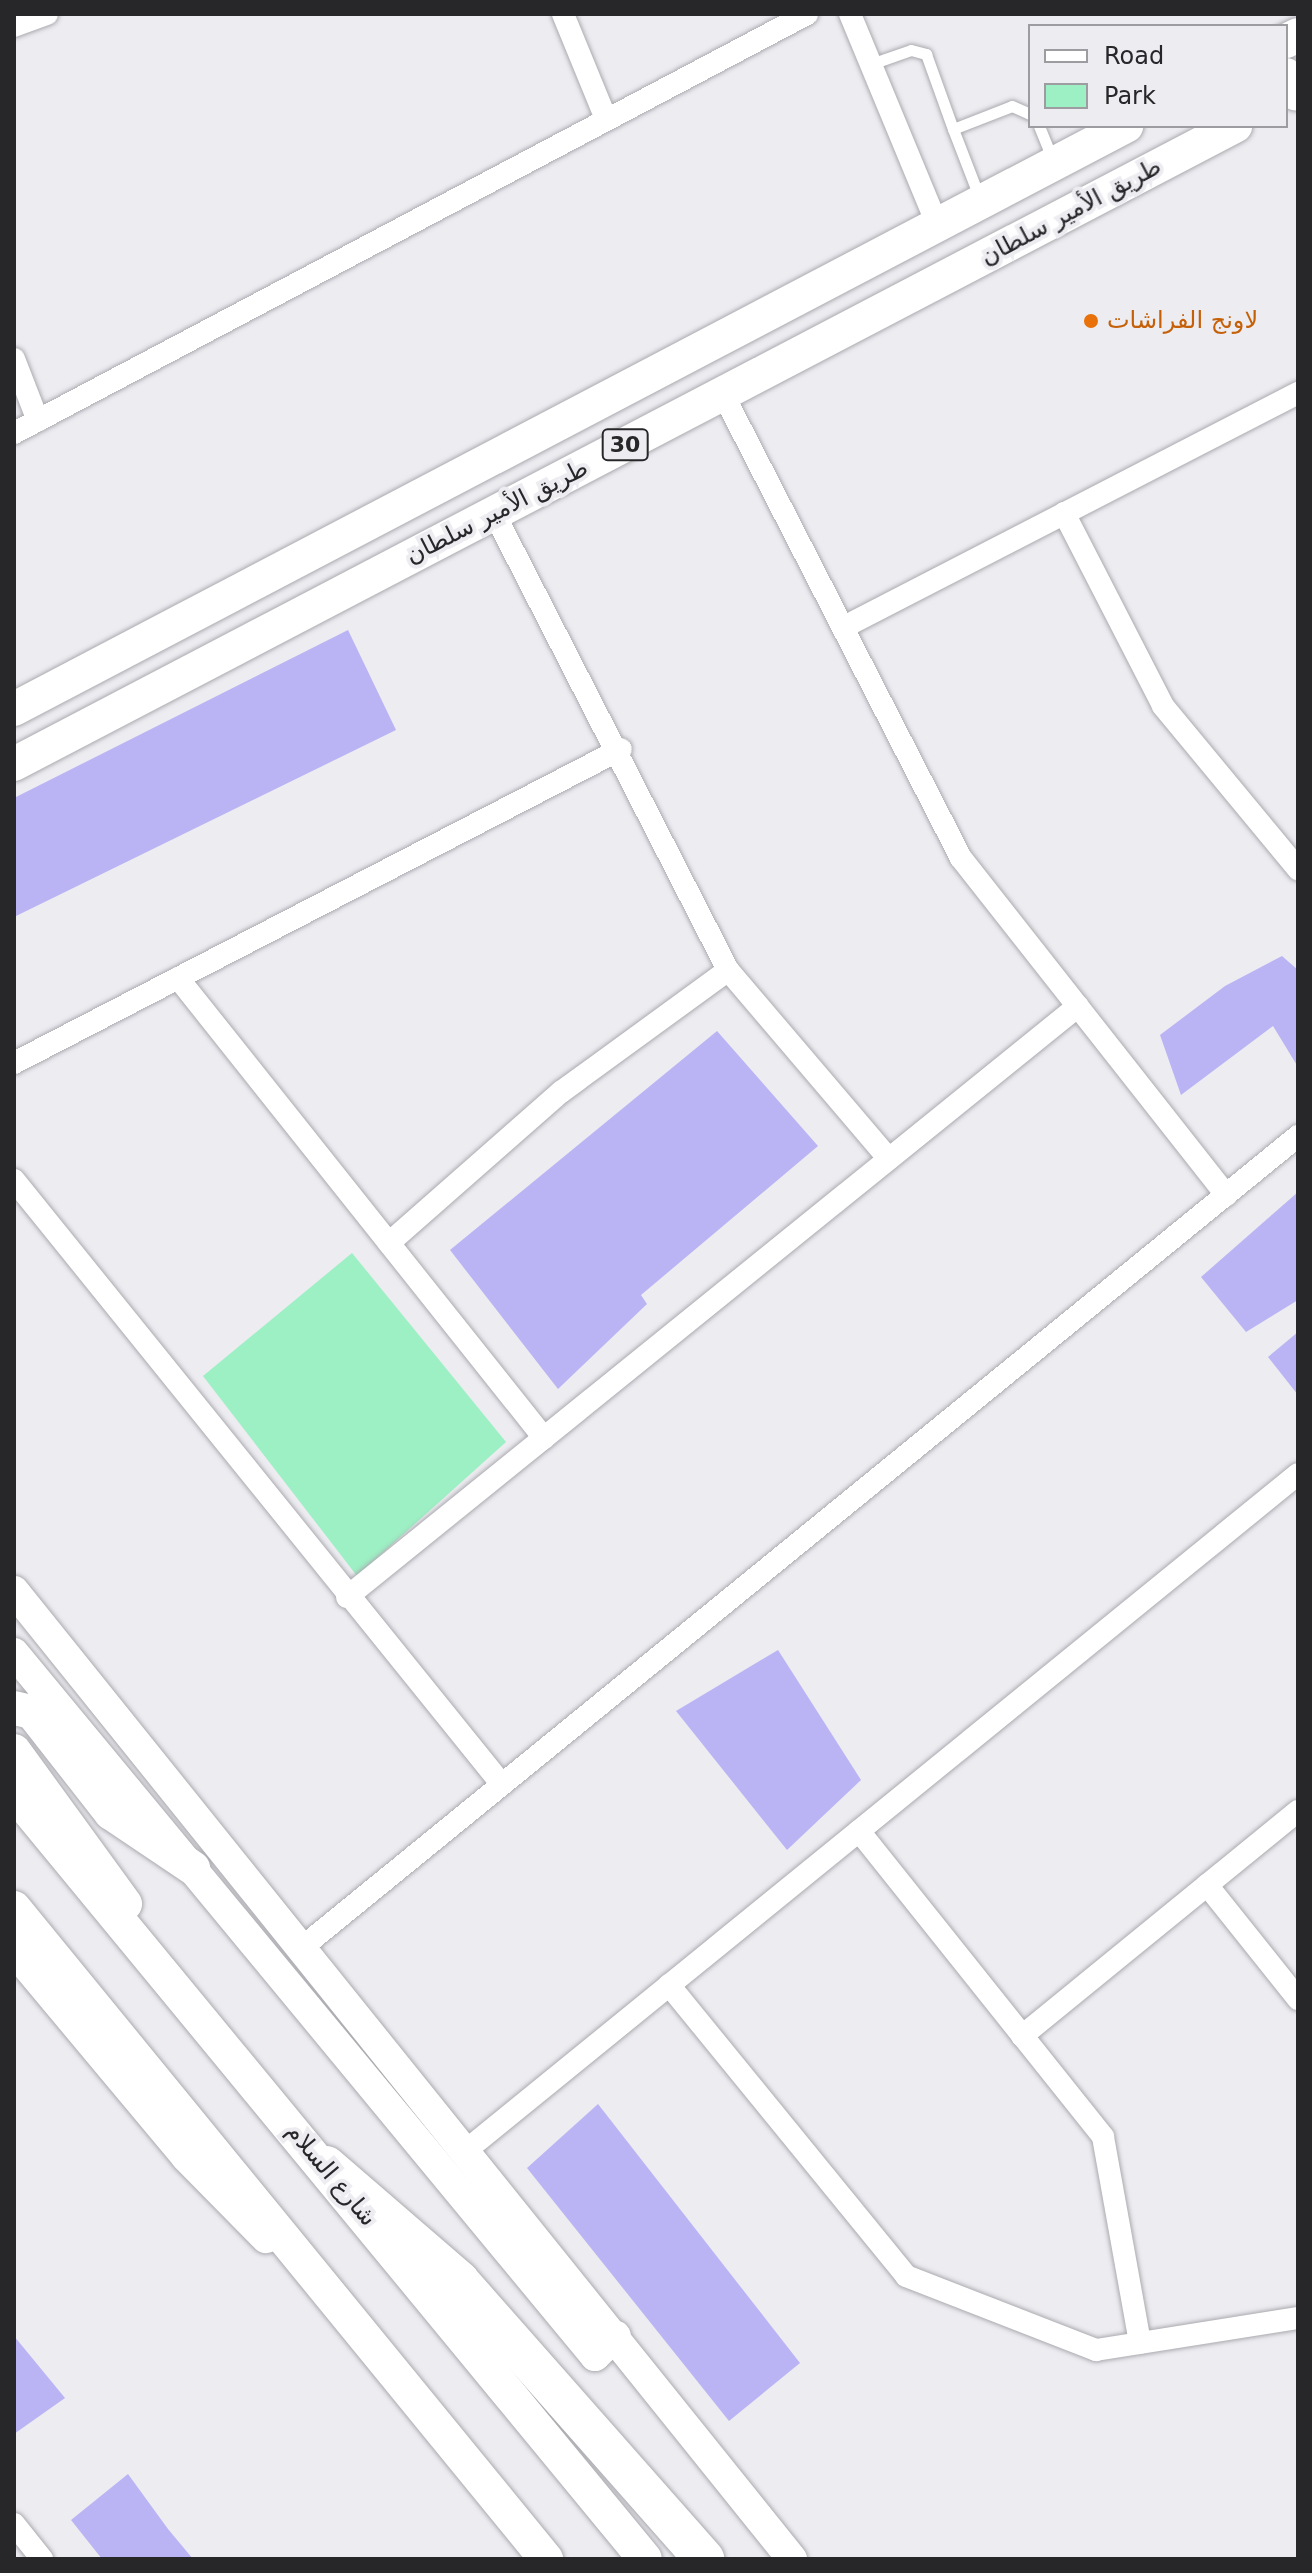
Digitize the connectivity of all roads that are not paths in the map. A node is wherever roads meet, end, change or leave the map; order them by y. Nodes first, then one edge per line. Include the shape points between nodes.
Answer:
1 (47, 14) edge
2 (563, 14) edge
3 (807, 14) edge
4 (850, 14) edge
5 (14, 26) edge
6 (871, 64) junction
7 (1028, 113) edge
8 (606, 119) junction
9 (1040, 128) edge
10 (1122, 128) edge
11 (1231, 128) edge
12 (953, 129) junction
13 (1055, 164) junction
14 (982, 203) junction
15 (938, 226) junction
16 (14, 359) edge
17 (723, 394) junction
18 (1295, 402) edge
19 (38, 421) junction
20 (14, 433) edge
21 (494, 513) junction
22 (1064, 513) junction
23 (844, 627) junction
24 (14, 709) edge
25 (621, 749) junction
26 (14, 764) edge
27 (1298, 869) edge
28 (728, 970) junction
29 (178, 978) junction
30 (1078, 1006) junction
31 (14, 1063) edge
32 (1298, 1136) edge
33 (889, 1159) junction
34 (14, 1180) edge
35 (1226, 1195) junction
36 (389, 1243) junction
37 (544, 1438) junction
38 (1298, 1474) edge
39 (14, 1591) edge
40 (347, 1597) junction
41 (14, 1653) edge
42 (14, 1708) edge
43 (14, 1751) edge
44 (500, 1782) junction
45 (14, 1793) edge
46 (1298, 1811) edge
47 (859, 1831) junction
48 (193, 1868) junction
49 (1207, 1885) junction
50 (14, 1908) edge
51 (305, 1945) junction
52 (14, 1951) edge
53 (669, 1985) junction
54 (1298, 1999) edge
55 (184, 2005) junction
56 (1022, 2036) junction
57 (469, 2148) junction
58 (326, 2166) junction
59 (1298, 2318) edge
60 (353, 2325) junction
61 (616, 2336) junction
62 (1140, 2343) junction
63 (14, 2524) edge
64 (42, 2559) edge
65 (546, 2559) edge
66 (645, 2559) edge
67 (704, 2559) edge
68 (792, 2559) edge

1 - 5 street
2 - 8 street
3 - 8 street
4 - 6 street
6 - 12 lane via 911,50 926,54
6 - 15 street
7 - 12 lane via 1012,106
8 - 19 street
9 - 13 lane
10 - 13 main road, طريق الأمير سلطان / 30
11 - 17 main road, طريق الأمير سلطان / 30
12 - 14 lane
13 - 14 main road, طريق الأمير سلطان / 30
14 - 15 main road, طريق الأمير سلطان / 30
15 - 24 main road, طريق الأمير سلطان / 30
16 - 19 street
17 - 21 main road, طريق الأمير سلطان / 30
17 - 23 street
18 - 22 street
19 - 20 street
21 - 25 street
21 - 26 main road, طريق الأمير سلطان / 30
22 - 23 street
22 - 27 street via 1163,706
23 - 30 street via 961,858
25 - 28 street
25 - 29 street
28 - 33 street
28 - 36 street via 561,1092
29 - 31 street
29 - 36 street
30 - 33 street
30 - 35 street
32 - 35 street
33 - 37 street
34 - 40 street
35 - 44 street
36 - 37 street
37 - 40 street
38 - 47 street
39 - 51 main road
40 - 44 street
41 - 48 main road
42 - 48 main road via 32,1712 111,1813
43 - 55 main road via 97,1857
44 - 51 street
45 - 55 main road, شارع السلام
46 - 49 street
47 - 53 street
47 - 56 street
48 - 61 main road via 595,2356
49 - 54 street
49 - 56 street
50 - 60 main road
51 - 57 main road
52 - 60 main road via 186,2157
53 - 57 street
53 - 62 street via 906,2276 1096,2350
55 - 58 main road, شارع السلام
56 - 62 street via 1103,2137
57 - 61 main road
58 - 66 main road, شارع السلام
58 - 67 highway via 459,2281
59 - 62 street
60 - 65 main road
61 - 68 main road
63 - 64 street

